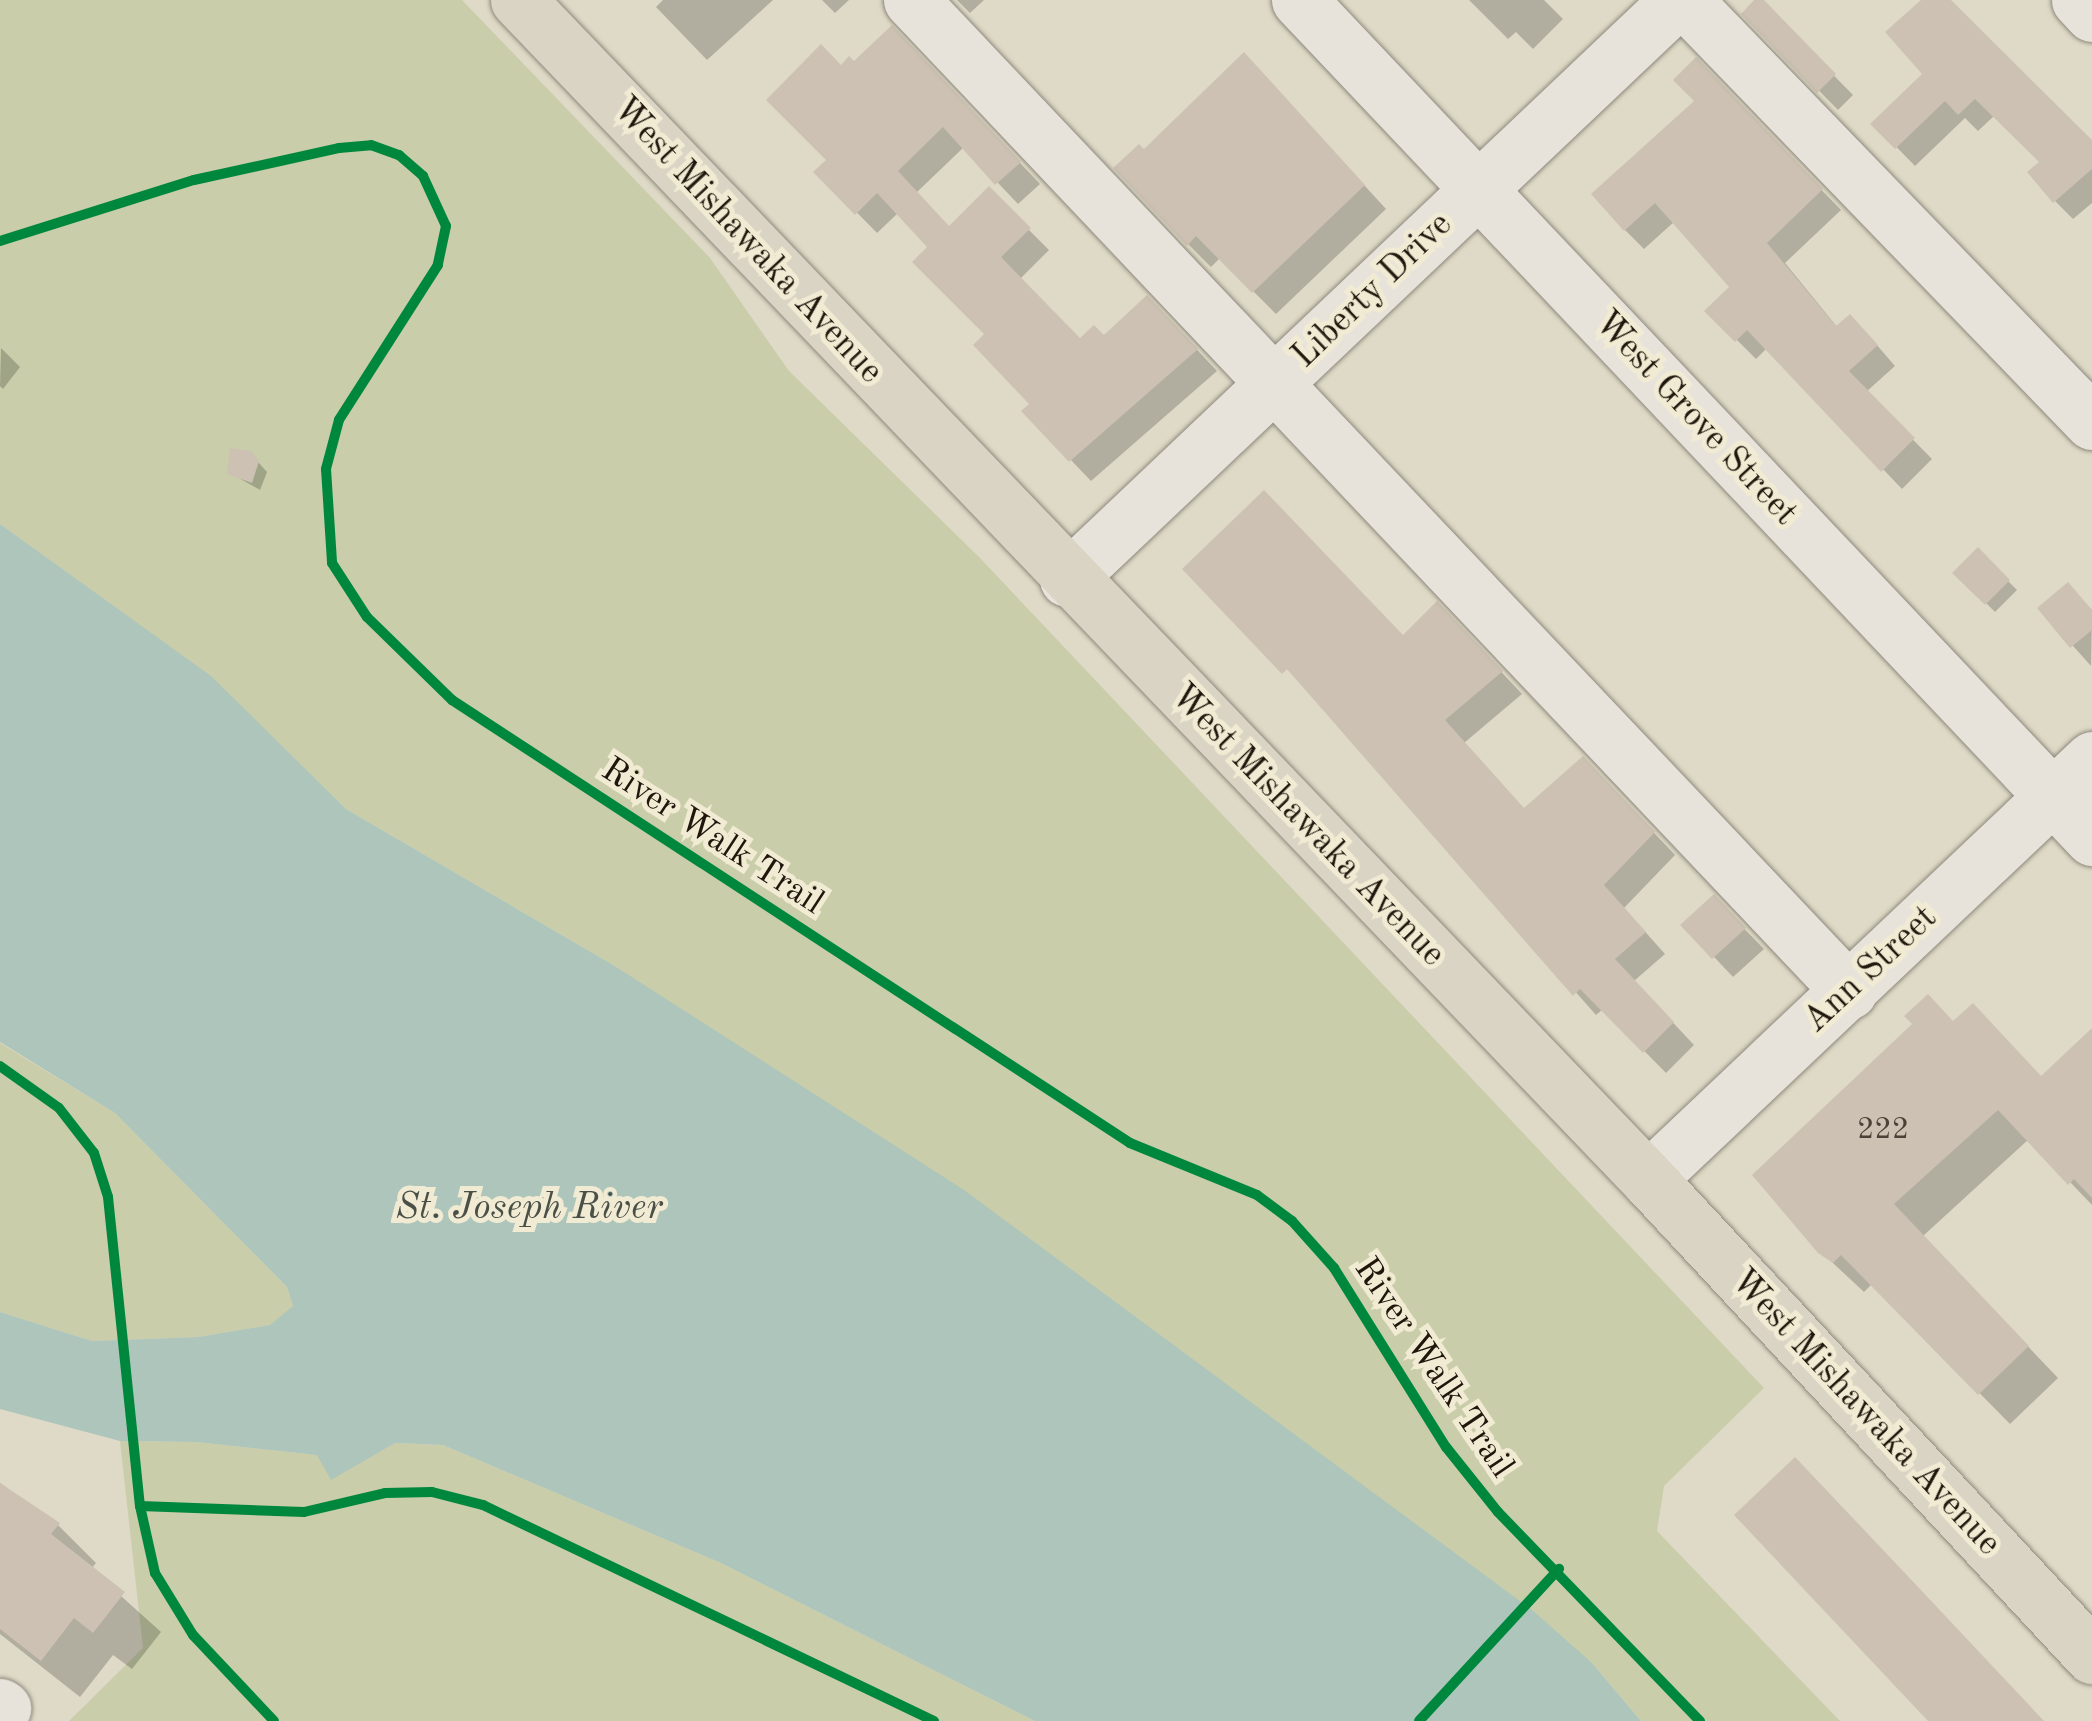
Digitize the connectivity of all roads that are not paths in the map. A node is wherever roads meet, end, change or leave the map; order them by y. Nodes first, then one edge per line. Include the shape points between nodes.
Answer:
1 (518, 0) edge
2 (911, 0) edge
3 (1299, 0) edge
4 (1681, 0) edge
5 (2079, 0) edge
6 (2092, 14) edge
7 (1479, 189) junction
8 (1274, 387) junction
9 (2092, 422) edge
10 (1067, 579) junction
11 (2092, 759) edge
12 (2052, 796) junction
13 (2092, 838) edge
14 (1849, 991) junction
15 (1648, 1179) junction
16 (2092, 1656) edge

1 - 10 main road, West Mishawaka Avenue
2 - 8 street
3 - 7 street, West Grove Street
4 - 7 street, Liberty Drive
4 - 9 street
5 - 6 street
7 - 8 street, Liberty Drive
7 - 12 street, West Grove Street
8 - 10 street, Liberty Drive
8 - 14 street
10 - 15 main road, West Mishawaka Avenue
11 - 12 street, Ann Street
12 - 13 street, West Grove Street
12 - 14 street, Ann Street
14 - 15 street, Ann Street
15 - 16 main road, West Mishawaka Avenue

